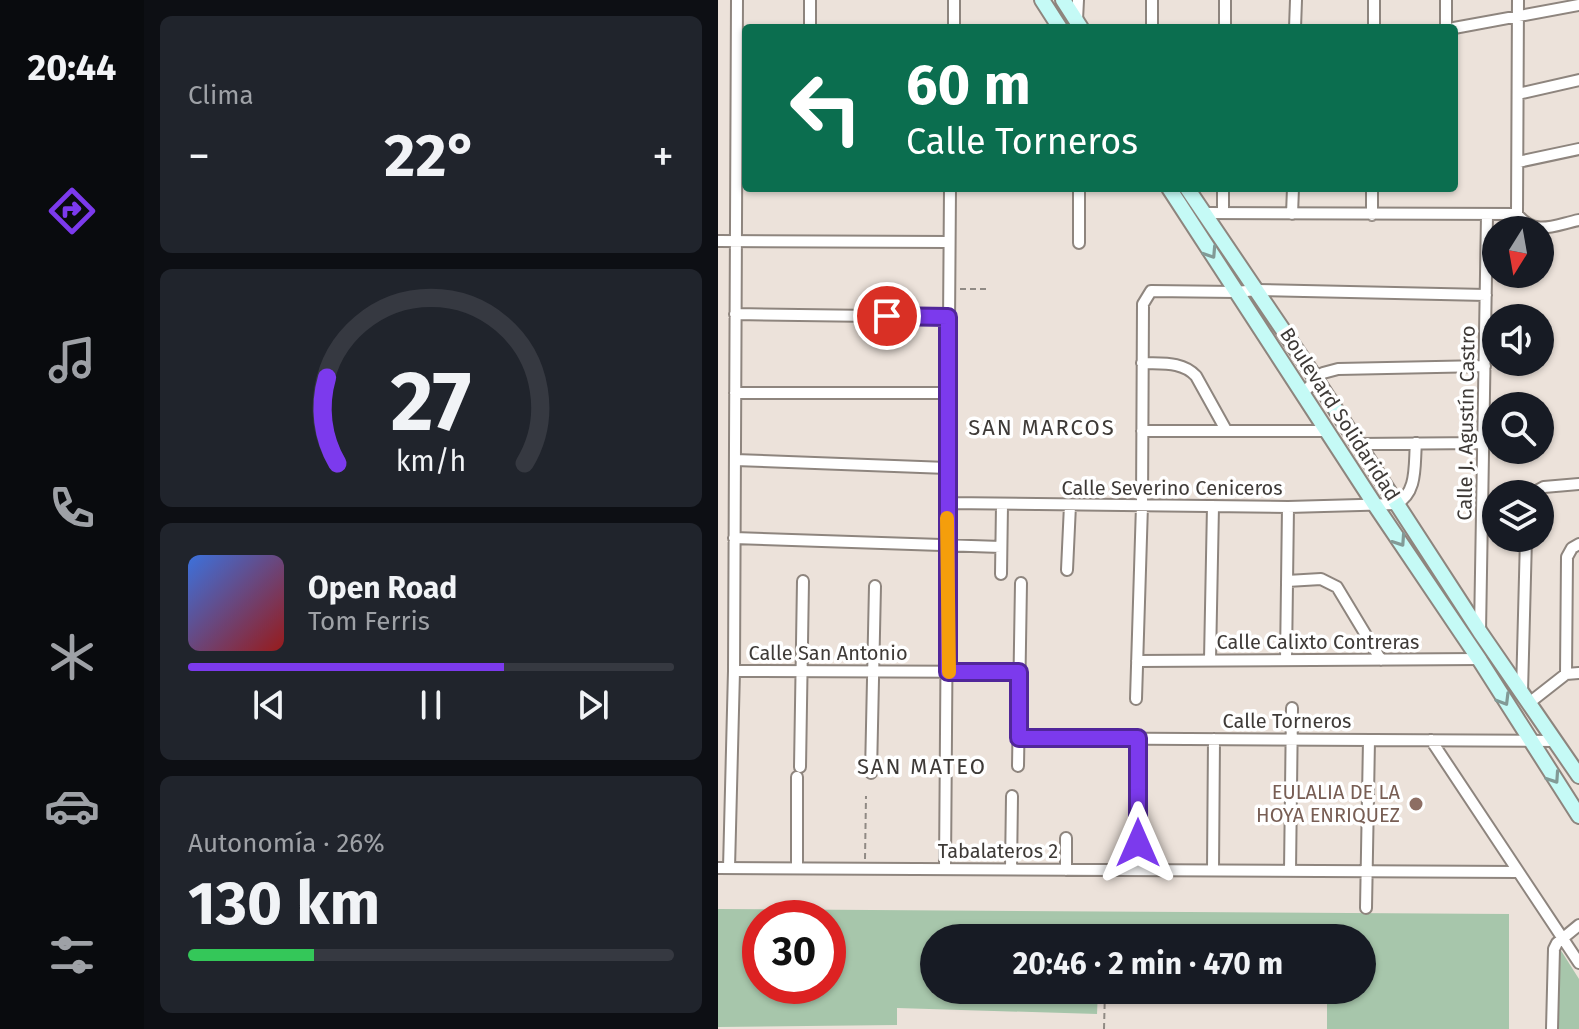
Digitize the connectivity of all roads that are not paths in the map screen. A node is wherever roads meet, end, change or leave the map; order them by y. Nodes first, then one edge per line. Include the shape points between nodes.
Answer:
1 (737, 0) edge
2 (810, 0) edge
3 (954, 0) edge
4 (1042, 0) edge
5 (1063, 0) edge
6 (1078, 0) edge
7 (1152, 0) edge
8 (1225, 0) edge
9 (1296, 0) edge
10 (1374, 0) edge
11 (1446, 0) edge
12 (1518, 0) edge
13 (1579, 5) edge
14 (1518, 17) junction
15 (810, 24) edge
16 (954, 24) edge
17 (1057, 24) edge
18 (1078, 24) edge
19 (1079, 24) edge
20 (1152, 24) edge
21 (1225, 24) edge
22 (1295, 24) edge
23 (1374, 24) edge
24 (1446, 24) edge
25 (1458, 27) edge
26 (1579, 80) edge
27 (741, 91) edge
28 (1518, 94) junction
29 (1579, 149) edge
30 (741, 162) edge
31 (1518, 162) junction
32 (950, 192) edge
33 (1079, 192) edge
34 (1172, 192) edge
35 (1190, 192) edge
36 (1223, 192) edge
37 (1293, 192) edge
38 (1372, 192) edge
39 (1223, 212) junction
40 (1204, 213) junction
41 (1292, 214) junction
42 (1517, 214) junction
43 (1372, 215) junction
44 (1487, 215) junction
45 (1579, 220) edge
46 (718, 241) edge
47 (736, 241) junction
48 (949, 242) junction
49 (1079, 243) dead end
50 (1257, 290) junction
51 (1236, 292) junction
52 (1486, 295) junction
53 (1486, 304) edge
54 (735, 314) junction
55 (948, 317) junction
56 (1142, 363) junction
57 (1482, 366) edge
58 (1316, 379) junction
59 (735, 393) junction
60 (948, 393) junction
61 (1302, 394) junction
62 (1226, 430) junction
63 (1142, 431) junction
64 (1326, 431) junction
65 (1416, 443) junction
66 (1482, 443) edge
67 (1356, 444) junction
68 (735, 460) junction
69 (1484, 464) edge
70 (947, 468) junction
71 (1579, 484) edge
72 (1554, 486) edge
73 (948, 503) junction
74 (1396, 504) junction
75 (1002, 505) junction
76 (1070, 505) junction
77 (1142, 505) junction
78 (1375, 505) junction
79 (1213, 506) junction
80 (1288, 507) junction
81 (734, 538) junction
82 (1579, 544) edge
83 (947, 545) junction
84 (1001, 547) junction
85 (1526, 552) edge
86 (1067, 570) dead end
87 (1001, 574) dead end
88 (803, 581) dead end
89 (1287, 581) junction
90 (1021, 583) dead end
91 (875, 586) dead end
92 (1480, 632) junction
93 (1479, 659) junction
94 (1499, 659) junction
95 (1210, 660) junction
96 (1286, 660) junction
97 (1381, 660) junction
98 (1137, 661) junction
99 (801, 670) junction
100 (734, 671) junction
101 (872, 671) junction
102 (948, 672) junction
103 (1019, 672) junction
104 (1579, 673) edge
105 (1566, 674) junction
106 (1526, 697) junction
107 (1136, 699) dead end
108 (1292, 708) dead end
109 (1019, 738) junction
110 (1138, 738) junction
111 (1214, 739) junction
112 (1292, 739) junction
113 (1369, 740) junction
114 (1431, 740) junction
115 (1529, 741) junction
116 (1555, 741) junction
117 (1018, 766) dead end
118 (871, 773) dead end
119 (1579, 776) edge
120 (1012, 796) dead end
121 (1579, 816) edge
122 (1066, 838) dead end
123 (723, 868) edge
124 (797, 868) junction
125 (945, 869) junction
126 (1011, 869) junction
127 (1066, 870) junction
128 (1138, 870) junction
129 (1213, 870) junction
130 (1290, 871) junction
131 (1366, 871) junction
132 (1518, 872) junction
133 (1366, 908) dead end
134 (1579, 925) edge
135 (1563, 938) junction
136 (1579, 963) edge
137 (1552, 1029) edge

1 - 27 street
2 - 15 street
3 - 16 street
4 - 17 main road
5 - 18 main road
6 - 19 street
7 - 20 street
8 - 21 street
9 - 22 street
10 - 23 street
11 - 24 street
12 - 14 street
13 - 14 street
14 - 25 street
14 - 28 street
26 - 28 street
27 - 30 street
28 - 31 street
29 - 31 street
30 - 47 street
31 - 42 street
32 - 48 street
33 - 49 street
34 -> 51 main road, Boulevard Solidaridad
35 - 40 main road, Boulevard Solidaridad
36 - 39 street
37 - 41 street
38 - 43 street
39 - 40 street
39 - 41 street
40 - 50 main road, Boulevard Solidaridad
41 - 43 street
42 - 44 street
42 - 45 street via 1535,229
43 - 44 street
44 - 52 street, Calle J. Agustín Castro
46 - 47 street
47 - 48 street
47 - 54 street
48 - 55 street
50 - 51 street
50 - 52 street
50 - 58 main road, Boulevard Solidaridad
51 - 56 street via 1151,291 1143,304
51 - 61 main road, Boulevard Solidaridad
52 - 53 street, Calle J. Agustín Castro
54 - 55 street
54 - 59 street
55 - 60 street
56 - 62 street via 1189,369
56 - 63 street
57 - 58 street via 1338,369
58 - 61 street
58 - 67 main road, Boulevard Solidaridad
59 - 60 street
59 - 68 street
60 - 70 street
61 - 64 main road, Boulevard Solidaridad
62 - 63 street
62 - 64 street
63 - 77 street
64 - 78 main road, Boulevard Solidaridad
65 - 66 street
65 - 67 street
65 - 74 street via 1410,492
67 - 74 main road, Boulevard Solidaridad
68 - 70 street
68 - 81 street
69 - 92 street, Calle J. Agustín Castro
70 - 73 street
71 - 72 street
73 - 75 street, Calle Severino Ceniceros
73 - 83 street
74 - 78 street, Calle Severino Ceniceros
74 - 92 main road, Boulevard Solidaridad
75 - 76 street, Calle Severino Ceniceros
75 - 84 street
76 - 77 street, Calle Severino Ceniceros
76 - 86 street
77 - 79 street, Calle Severino Ceniceros
77 - 98 street
78 - 80 street, Calle Severino Ceniceros
78 -> 93 main road, Boulevard Solidaridad
79 - 80 street, Calle Severino Ceniceros
79 - 95 street
80 - 89 street
81 - 83 street
81 - 100 street
82 - 105 street via 1567,557
83 - 84 street
83 - 102 street
84 - 87 street
85 - 106 street
88 - 99 street
89 - 96 street
89 - 97 street via 1321,579 1337,587
90 - 103 street
91 - 101 street
92 - 94 main road, Boulevard Solidaridad
93 - 94 street, Calle Calixto Contreras
93 - 97 street, Calle Calixto Contreras
93 -> 115 main road, Boulevard Solidaridad
94 - 106 main road, Boulevard Solidaridad
95 - 96 street, Calle Calixto Contreras
95 - 98 street, Calle Calixto Contreras
96 - 97 street, Calle Calixto Contreras
98 - 107 street
99 - 100 street, Calle San Antonio
99 - 101 street, Calle San Antonio
99 - 124 street
100 - 123 street
101 - 102 street, Calle San Antonio
101 - 118 street
102 - 103 street, Calle San Antonio
102 - 125 street
103 - 109 street
104 - 105 street
105 - 106 street
106 - 116 main road, Boulevard Solidaridad
108 - 112 street
109 - 110 street, Calle Torneros
109 - 117 street
110 - 111 street, Calle Torneros
110 - 128 street
111 - 112 street, Calle Torneros
111 - 129 street
112 - 113 street, Calle Torneros
112 - 130 street
113 - 114 street, Calle Torneros
113 - 131 street
114 - 115 street, Calle Torneros
114 - 132 street
115 - 116 street, Calle Torneros
115 -> 121 main road, Boulevard Solidaridad
116 - 119 main road, Boulevard Solidaridad
120 - 126 street
122 - 127 street
123 - 124 street, Tabalateros 2
124 - 125 street, Tabalateros 2
125 - 126 street, Tabalateros 2
126 - 127 street, Tabalateros 2
127 - 128 street, Tabalateros 2
128 - 129 street, Tabalateros 2
129 - 130 street, Tabalateros 2
130 - 131 street, Tabalateros 2
131 - 132 street, Tabalateros 2
131 - 133 street
132 - 135 street
134 - 135 street
135 - 136 street
135 - 137 street via 1554,949

